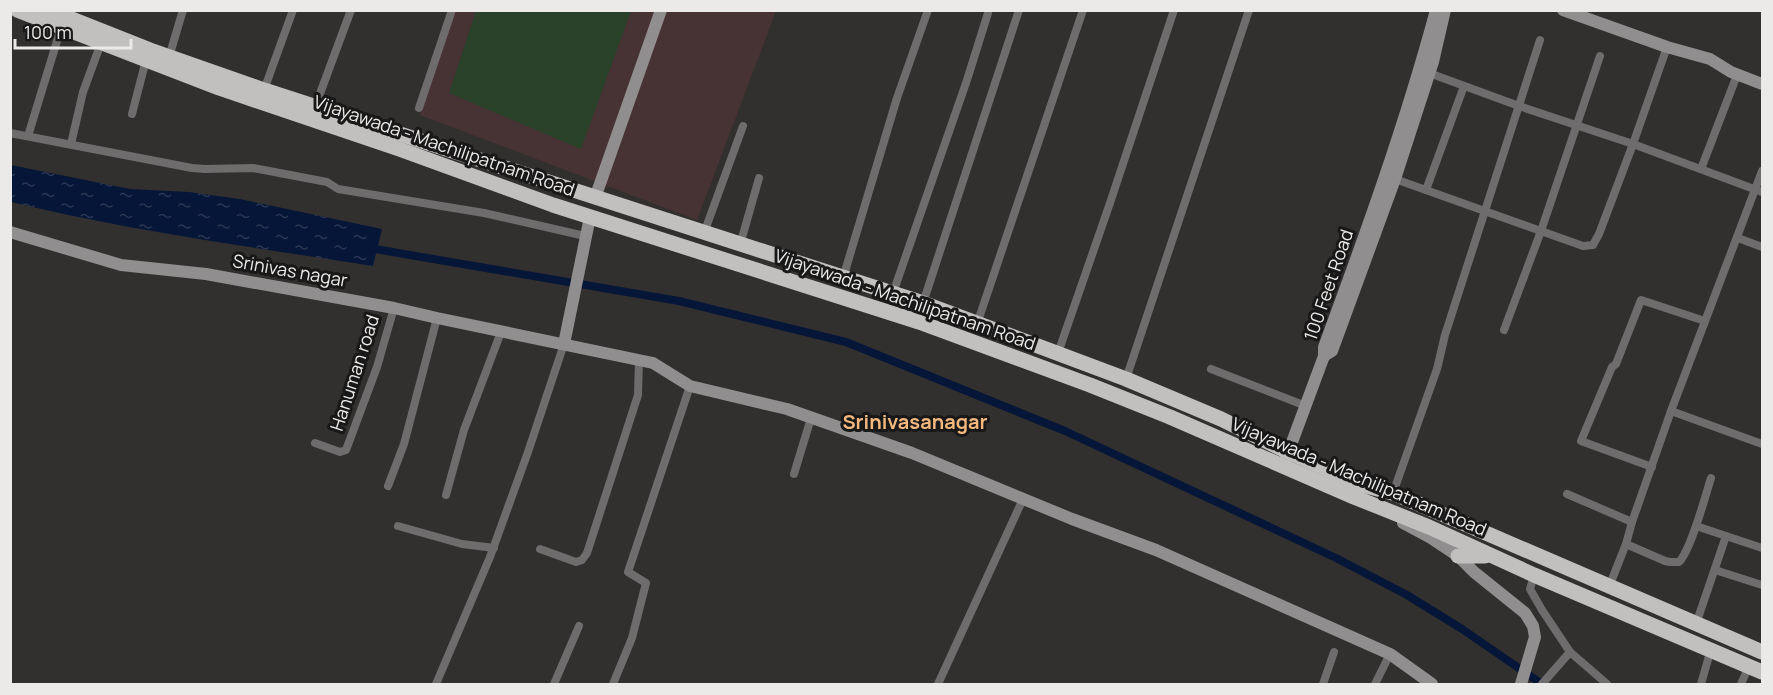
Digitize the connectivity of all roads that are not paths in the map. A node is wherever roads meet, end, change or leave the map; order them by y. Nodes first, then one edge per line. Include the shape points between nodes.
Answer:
1 (18, 10) edge
2 (49, 10) edge
3 (183, 10) edge
4 (293, 10) edge
5 (351, 10) edge
6 (452, 10) edge
7 (661, 10) edge
8 (928, 10) edge
9 (1019, 10) edge
10 (1083, 10) edge
11 (1174, 10) edge
12 (1249, 10) edge
13 (1436, 10) edge
14 (1445, 10) edge
15 (1563, 10) edge
16 (988, 13) dead end
17 (64, 18) edge
18 (1540, 40) dead end
19 (101, 44) junction
20 (1667, 47) junction
21 (1600, 56) dead end
22 (169, 57) junction
23 (146, 60) junction
24 (1429, 73) junction
25 (1737, 75) junction
26 (1762, 84) edge
27 (1464, 86) junction
28 (264, 90) junction
29 (1519, 106) junction
30 (315, 107) junction
31 (419, 108) dead end
32 (132, 114) dead end
33 (1578, 124) junction
34 (743, 126) dead end
35 (10, 133) edge
36 (28, 136) junction
37 (71, 144) junction
38 (1633, 144) junction
39 (1701, 169) junction
40 (1762, 171) edge
41 (759, 178) dead end
42 (1395, 178) junction
43 (1426, 190) junction
44 (1759, 191) edge
45 (595, 198) junction
46 (1486, 212) junction
47 (590, 217) junction
48 (1541, 231) junction
49 (10, 232) edge
50 (704, 234) junction
51 (585, 236) junction
52 (1738, 238) junction
53 (740, 245) junction
54 (1762, 247) edge
55 (843, 278) junction
56 (893, 293) junction
57 (923, 303) junction
58 (394, 308) junction
59 (437, 318) junction
60 (1705, 321) junction
61 (977, 324) junction
62 (1504, 330) dead end
63 (501, 332) junction
64 (564, 344) junction
65 (1058, 353) junction
66 (1324, 356) junction
67 (639, 359) junction
68 (1211, 369) dead end
69 (1126, 379) junction
70 (690, 386) junction
71 (1306, 406) junction
72 (1671, 411) junction
73 (811, 418) junction
74 (1221, 419) junction
75 (1211, 435) junction
76 (315, 443) dead end
77 (1762, 444) edge
78 (1286, 459) junction
79 (1652, 466) junction
80 (794, 474) dead end
81 (1712, 478) dead end
82 (388, 486) dead end
83 (1393, 493) junction
84 (1567, 494) dead end
85 (446, 495) dead end
86 (1023, 499) junction
87 (1632, 522) junction
88 (398, 526) dead end
89 (1696, 526) junction
90 (1726, 536) junction
91 (1626, 544) junction
92 (494, 548) junction
93 (1762, 548) edge
94 (540, 549) dead end
95 (1458, 556) junction
96 (1500, 560) junction
97 (1715, 570) junction
98 (1534, 575) junction
99 (1762, 585) edge
100 (1610, 587) junction
101 (1696, 624) junction
102 (579, 626) dead end
103 (1711, 649) junction
104 (1334, 652) dead end
105 (1570, 652) junction
106 (1762, 652) edge
107 (1390, 654) junction
108 (1756, 669) edge
109 (436, 684) edge
110 (554, 684) edge
111 (613, 684) edge
112 (938, 684) edge
113 (1323, 684) edge
114 (1375, 684) edge
115 (1432, 684) edge
116 (1521, 684) edge
117 (1542, 684) edge
118 (1607, 684) edge
119 (1701, 684) edge
120 (1741, 684) edge

1 - 17 highway, Vijayawada - Machilipatnam Road
2 - 17 highway, Vijayawada - Machilipatnam Road
3 - 22 street
4 - 28 street
5 - 30 street
6 - 31 street
7 - 45 street
8 - 55 street
9 - 57 street
10 - 61 street
11 - 65 street
12 - 69 street
13 - 66 street, 100 Feet Road via 1410,103
14 - 24 street, 100 Feet Road
15 - 20 street
16 - 56 street
17 - 19 highway, Vijayawada - Machilipatnam Road
17 - 22 highway, Vijayawada - Machilipatnam Road
17 - 36 street
18 - 29 street
19 - 23 highway, Vijayawada - Machilipatnam Road
19 - 37 street via 83,92
20 - 25 street via 1710,59
20 - 38 street
21 - 33 street
22 - 28 highway, Vijayawada - Machilipatnam Road
23 - 32 street
23 - 47 highway, Vijayawada - Machilipatnam Road
24 - 27 street
24 - 42 street, 100 Feet Road
25 - 26 street
25 - 39 street
27 - 29 street
27 - 43 street
28 - 30 highway, Vijayawada - Machilipatnam Road
29 - 33 street
29 - 46 street
30 - 45 highway, Vijayawada - Machilipatnam Road
33 - 38 street
33 - 48 street
34 - 50 street
35 - 36 street
36 - 37 street
37 - 51 street via 192,168 253,168 327,182 338,189 484,213
38 - 39 street
38 - 48 street via 1593,245 1583,246
39 - 44 street
40 - 44 street
41 - 53 street
42 - 43 street
42 - 66 street, 100 Feet Road via 1332,351
43 - 46 street
44 - 52 street
45 - 50 highway, Vijayawada - Machilipatnam Road
46 - 48 street
46 - 83 street
47 - 51 street
47 - 75 highway, Vijayawada - Machilipatnam Road via 919,322
48 - 62 street
49 - 58 street, Srinivas nagar via 121,265 206,274
50 - 53 highway, Vijayawada - Machilipatnam Road
51 - 64 street
52 - 54 street
52 - 60 street
53 - 55 highway, Vijayawada - Machilipatnam Road
55 - 56 highway, Vijayawada - Machilipatnam Road
56 - 57 highway, Vijayawada - Machilipatnam Road
57 - 61 highway, Vijayawada - Machilipatnam Road
58 - 59 street, Srinivas nagar
58 - 76 street, Hanuman road via 377,368 346,450 340,452
59 - 63 street, Srinivas nagar
59 - 82 street via 404,444
60 - 72 street
60 - 79 street via 1641,300 1581,441
61 - 65 highway, Vijayawada - Machilipatnam Road
63 - 64 street, Srinivas nagar
63 - 85 street via 464,430
64 - 67 street, Srinivas nagar
64 - 92 street
65 - 69 highway, Vijayawada - Machilipatnam Road
66 - 71 street
67 - 70 street, Srinivas nagar via 657,365
67 - 94 street via 638,395 585,557 576,562
68 - 71 street
69 - 74 highway, Vijayawada - Machilipatnam Road
70 - 73 street, Srinivas nagar
70 - 111 street via 628,572 646,583 632,638
71 - 78 street
72 - 77 street
72 - 79 street
73 - 80 street
73 - 86 street, Srinivas nagar via 912,453
74 - 75 highway
74 - 78 highway, Vijayawada - Machilipatnam Road
75 - 78 highway, Vijayawada - Machilipatnam Road
78 - 83 highway, Vijayawada - Machilipatnam Road
78 - 95 street via 1291,477 1296,480 1401,523
78 - 96 highway, Vijayawada - Machilipatnam Road via 1354,497
79 - 87 street
81 - 89 street
83 - 100 highway, Vijayawada - Machilipatnam Road
84 - 87 street
86 - 107 street, Srinivas nagar via 1156,550
86 - 112 street
87 - 91 street
88 - 92 street via 462,544
89 - 90 street
89 - 91 street via 1679,562 1665,561
90 - 93 street
90 - 97 street
91 - 100 street
92 - 109 street
95 - 96 highway
95 - 116 street via 1525,613 1533,626 1535,637
96 - 98 highway, Vijayawada - Machilipatnam Road
97 - 99 street
97 - 101 street
98 - 103 highway, Vijayawada - Machilipatnam Road
98 - 105 street via 1530,589
100 - 101 highway, Vijayawada - Machilipatnam Road
101 - 106 highway, Vijayawada - Machilipatnam Road
102 - 110 street
103 - 108 highway, Vijayawada - Machilipatnam Road
103 - 119 street
104 - 113 street
105 - 117 street
105 - 118 street
107 - 114 street
107 - 115 street, Srinivas nagar
108 - 120 street

